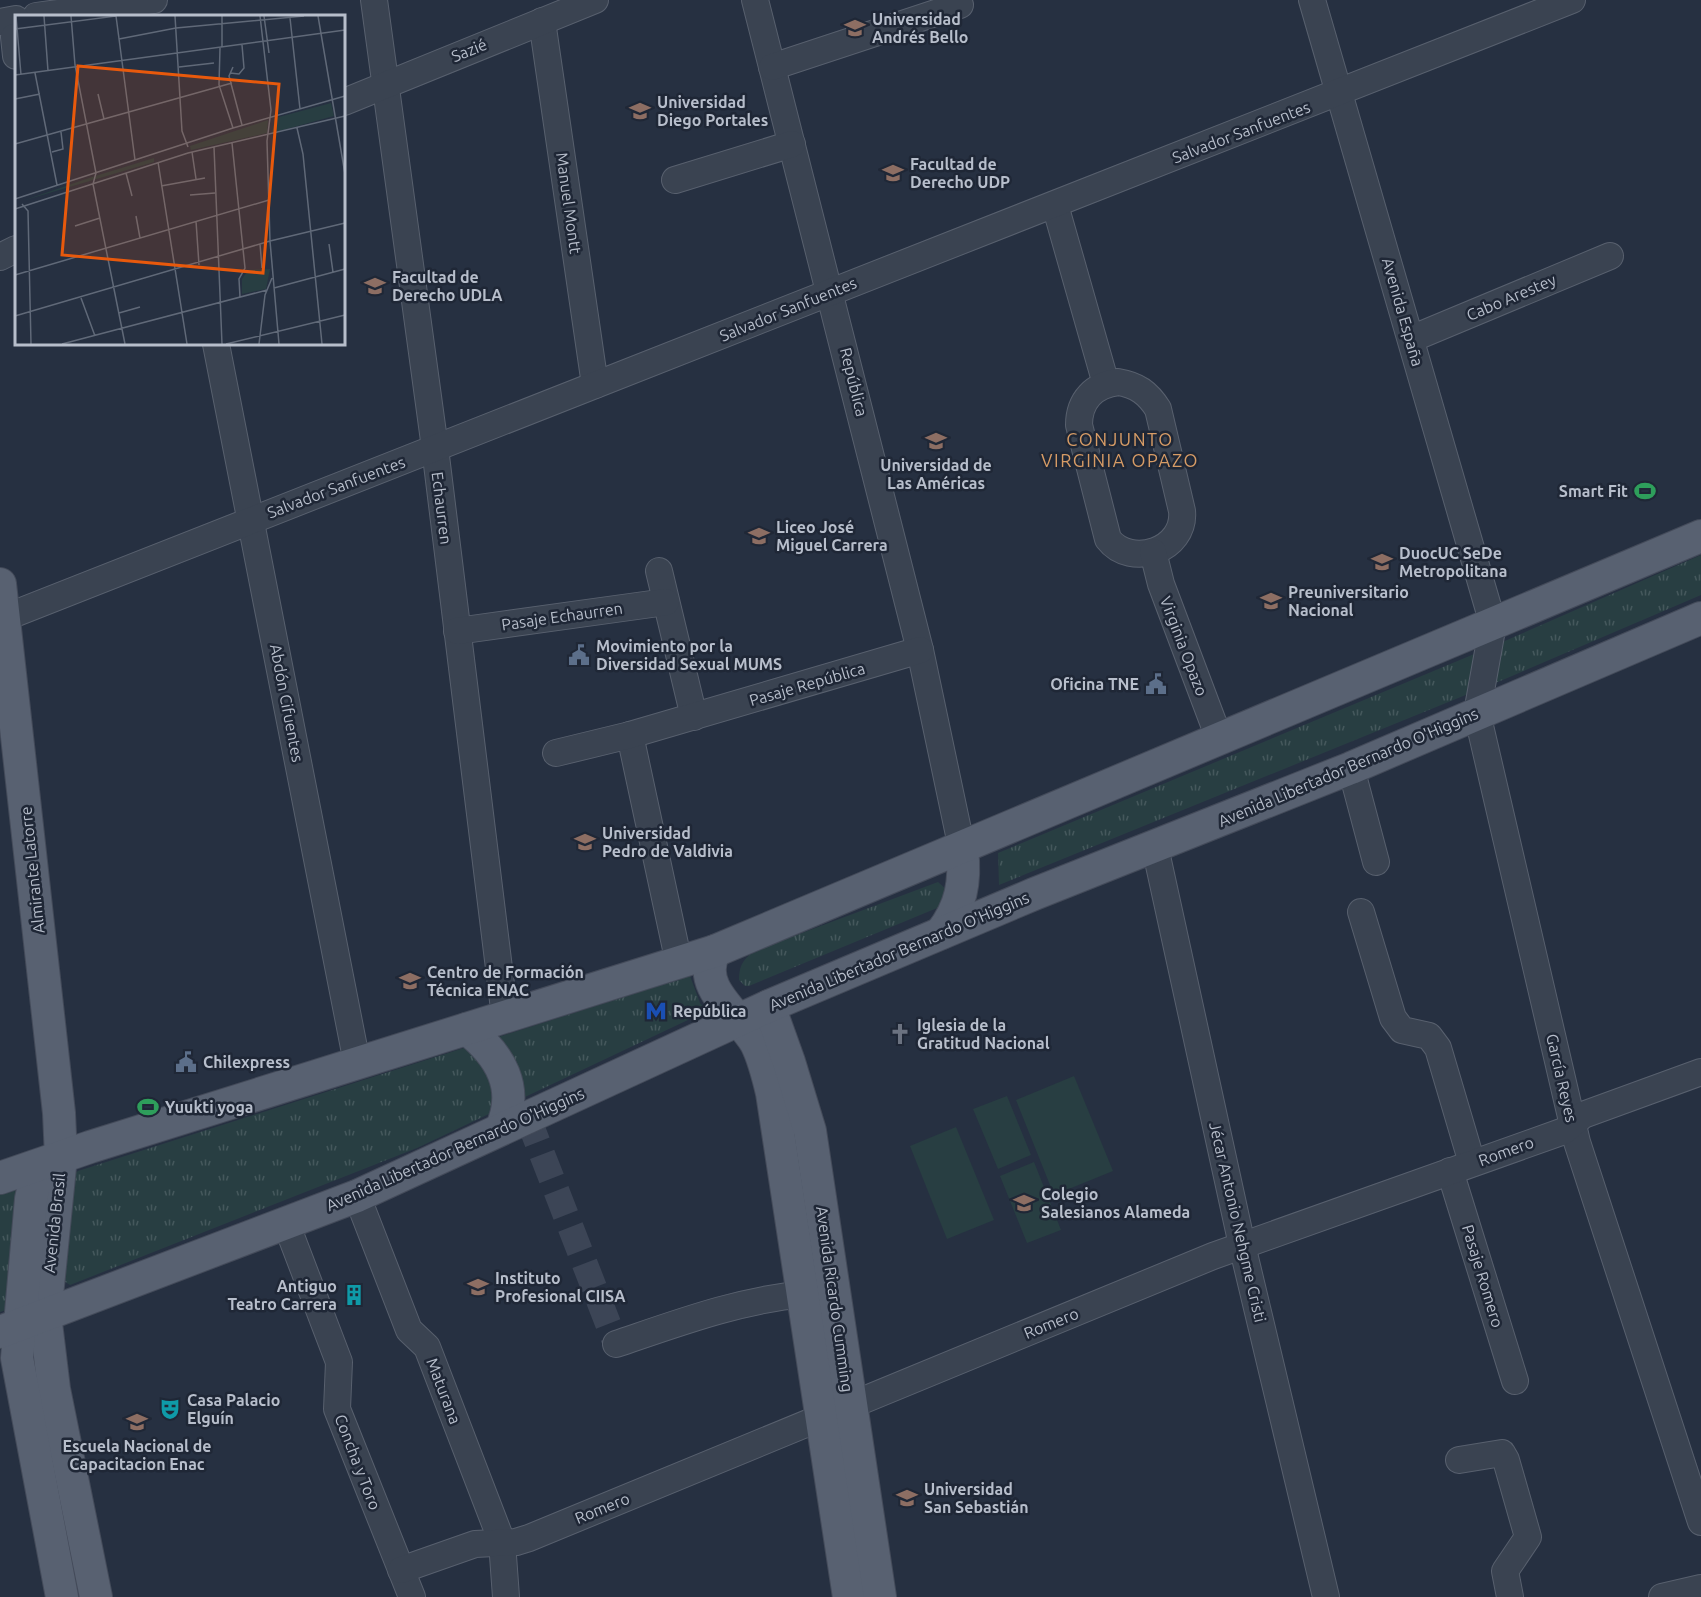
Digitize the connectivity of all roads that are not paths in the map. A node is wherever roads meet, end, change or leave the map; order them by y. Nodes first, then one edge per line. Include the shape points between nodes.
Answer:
1 (154, 0) edge
2 (162, 0) edge
3 (374, 0) edge
4 (595, 0) edge
5 (755, 0) edge
6 (1311, 0) edge
7 (1572, 0) edge
8 (960, 5) dead end
9 (43, 15) edge
10 (155, 15) edge
11 (542, 21) junction
12 (772, 67) junction
13 (384, 83) junction
14 (1339, 93) junction
15 (345, 102) edge
16 (792, 144) junction
17 (675, 180) dead end
18 (1055, 205) junction
19 (15, 250) edge
20 (1610, 256) dead end
21 (0, 257) edge
22 (831, 293) junction
23 (1411, 339) junction
24 (216, 345) edge
25 (1106, 384) junction
26 (595, 385) junction
27 (435, 448) junction
28 (251, 520) junction
29 (1701, 536) edge
30 (1153, 552) junction
31 (659, 571) dead end
32 (0, 584) edge
33 (666, 602) junction
34 (4, 618) junction
35 (1701, 618) edge
36 (1493, 624) junction
37 (457, 631) junction
38 (920, 650) junction
39 (1477, 713) junction
40 (694, 717) junction
41 (630, 735) junction
42 (1219, 738) junction
43 (556, 753) dead end
44 (1351, 768) junction
45 (1155, 847) junction
46 (962, 849) junction
47 (1376, 862) dead end
48 (1360, 912) dead end
49 (941, 933) junction
50 (715, 951) junction
51 (679, 963) junction
52 (769, 1006) junction
53 (505, 1017) junction
54 (737, 1020) junction
55 (467, 1029) junction
56 (357, 1064) junction
57 (1701, 1072) edge
58 (1572, 1124) junction
59 (501, 1129) junction
60 (61, 1157) junction
61 (1461, 1167) junction
62 (0, 1178) edge
63 (357, 1196) junction
64 (286, 1222) junction
65 (1242, 1245) junction
66 (820, 1292) junction
67 (22, 1324) edge
68 (616, 1344) dead end
69 (1515, 1381) dead end
70 (850, 1406) junction
71 (822, 1417) junction
72 (1459, 1460) dead end
73 (1701, 1522) edge
74 (502, 1542) junction
75 (400, 1570) junction
76 (1701, 1588) edge
77 (62, 1597) edge
78 (96, 1597) edge
79 (412, 1597) edge
80 (506, 1597) edge
81 (849, 1597) edge
82 (880, 1597) edge
83 (1326, 1597) edge
84 (1510, 1597) edge
85 (1662, 1597) edge

1 - 9 street
2 - 10 street
3 - 13 street, Echaurren
4 - 11 street, Sazié
5 - 12 street, República
6 - 14 street, Avenida España
7 - 14 street, Salvador Sanfuentes
8 - 12 street
11 - 13 street, Sazié
11 - 26 street, Manuel Montt
12 - 16 street, República
13 - 15 street, Sazié
13 - 27 street, Echaurren
14 - 18 street, Salvador Sanfuentes
14 - 23 street, Avenida España
16 - 17 street
16 - 22 street, República
18 - 22 street, Salvador Sanfuentes
18 - 25 street
19 - 21 street
20 - 23 street, Cabo Arestey
22 - 26 street, Salvador Sanfuentes
22 - 38 street, República
23 - 36 street, Avenida España
24 - 28 street, Abdón Cifuentes
25 - 30 street via 1091,393 1078,413 1104,530 1117,548 1134,553
25 - 30 street via 1118,382 1137,387 1158,409 1183,518 1172,541
26 - 27 street, Salvador Sanfuentes
27 - 28 street, Salvador Sanfuentes
27 - 37 street, Echaurren
28 - 34 street, Salvador Sanfuentes
28 - 56 street, Abdón Cifuentes
29 - 36 main road
30 - 42 street, Virginia Opazo via 1161,584
31 - 33 street
32 - 34 main road, Almirante Latorre
33 - 37 street, Pasaje Echaurren
33 - 40 street
34 - 60 main road, Almirante Latorre
35 - 39 main road, Avenida Libertador Bernardo O'Higgins
36 - 39 street, García Reyes
36 - 42 main road
37 - 53 street, Echaurren
38 - 40 street, Pasaje República
38 - 46 street, República
39 - 44 main road, Avenida Libertador Bernardo O'Higgins
39 - 58 street, García Reyes
40 - 41 street, Pasaje República
41 - 43 street, Pasaje República
41 - 51 street
42 - 46 main road
44 - 45 main road, Avenida Libertador Bernardo O'Higgins
44 - 47 street
45 - 49 main road, Avenida Libertador Bernardo O'Higgins
45 - 65 street, Jécar Antonio Nehgme Cristi
46 - 49 main road via 962,893
46 - 50 main road
48 - 61 street, Pasaje Romero via 1394,1018 1402,1030 1429,1036 1438,1048
49 - 52 main road, Avenida Libertador Bernardo O'Higgins
50 - 51 main road
50 - 54 main road, Avenida Ricardo Cumming via 709,966 710,979
51 - 53 main road
52 - 54 main road, Avenida Libertador Bernardo O'Higgins
52 - 66 main road, Avenida Ricardo Cumming via 810,1131
53 - 55 main road
54 - 59 main road, Avenida Libertador Bernardo O'Higgins
54 - 66 main road, Avenida Ricardo Cumming via 756,1044 768,1076
55 - 56 main road
55 - 59 main road via 491,1050 505,1073 509,1097
56 - 60 main road
57 - 58 street, Romero via 1583,1115
58 - 61 street, Romero via 1564,1131
58 - 73 street, García Reyes via 1663,1443
59 - 63 main road, Avenida Libertador Bernardo O'Higgins
60 - 62 main road
60 - 67 main road, Avenida Brasil via 34,1185
61 - 65 street, Romero
61 - 69 street, Pasaje Romero
63 - 64 main road, Avenida Libertador Bernardo O'Higgins
63 - 74 street, Maturana via 409,1330 427,1347
64 - 67 main road, Avenida Libertador Bernardo O'Higgins
64 - 75 street, Concha y Toro via 339,1362 337,1409
65 - 70 street, Romero
65 - 83 street, Jécar Antonio Nehgme Cristi
66 - 68 street via 776,1297 702,1314
66 - 70 main road, Avenida Ricardo Cumming
66 - 71 main road, Avenida Ricardo Cumming
67 - 77 main road, Avenida Brasil via 18,1371
67 - 78 main road, Avenida Brasil via 52,1380
70 - 71 street, Romero
70 - 82 main road, Avenida Ricardo Cumming
71 - 74 street, Romero via 530,1538
71 - 81 main road, Avenida Ricardo Cumming
72 - 84 street via 1494,1452 1502,1453 1506,1460 1528,1537 1505,1572
74 - 75 street, Romero via 475,1544
74 - 80 street, Maturana
75 - 79 street, Concha y Toro
76 - 85 street

